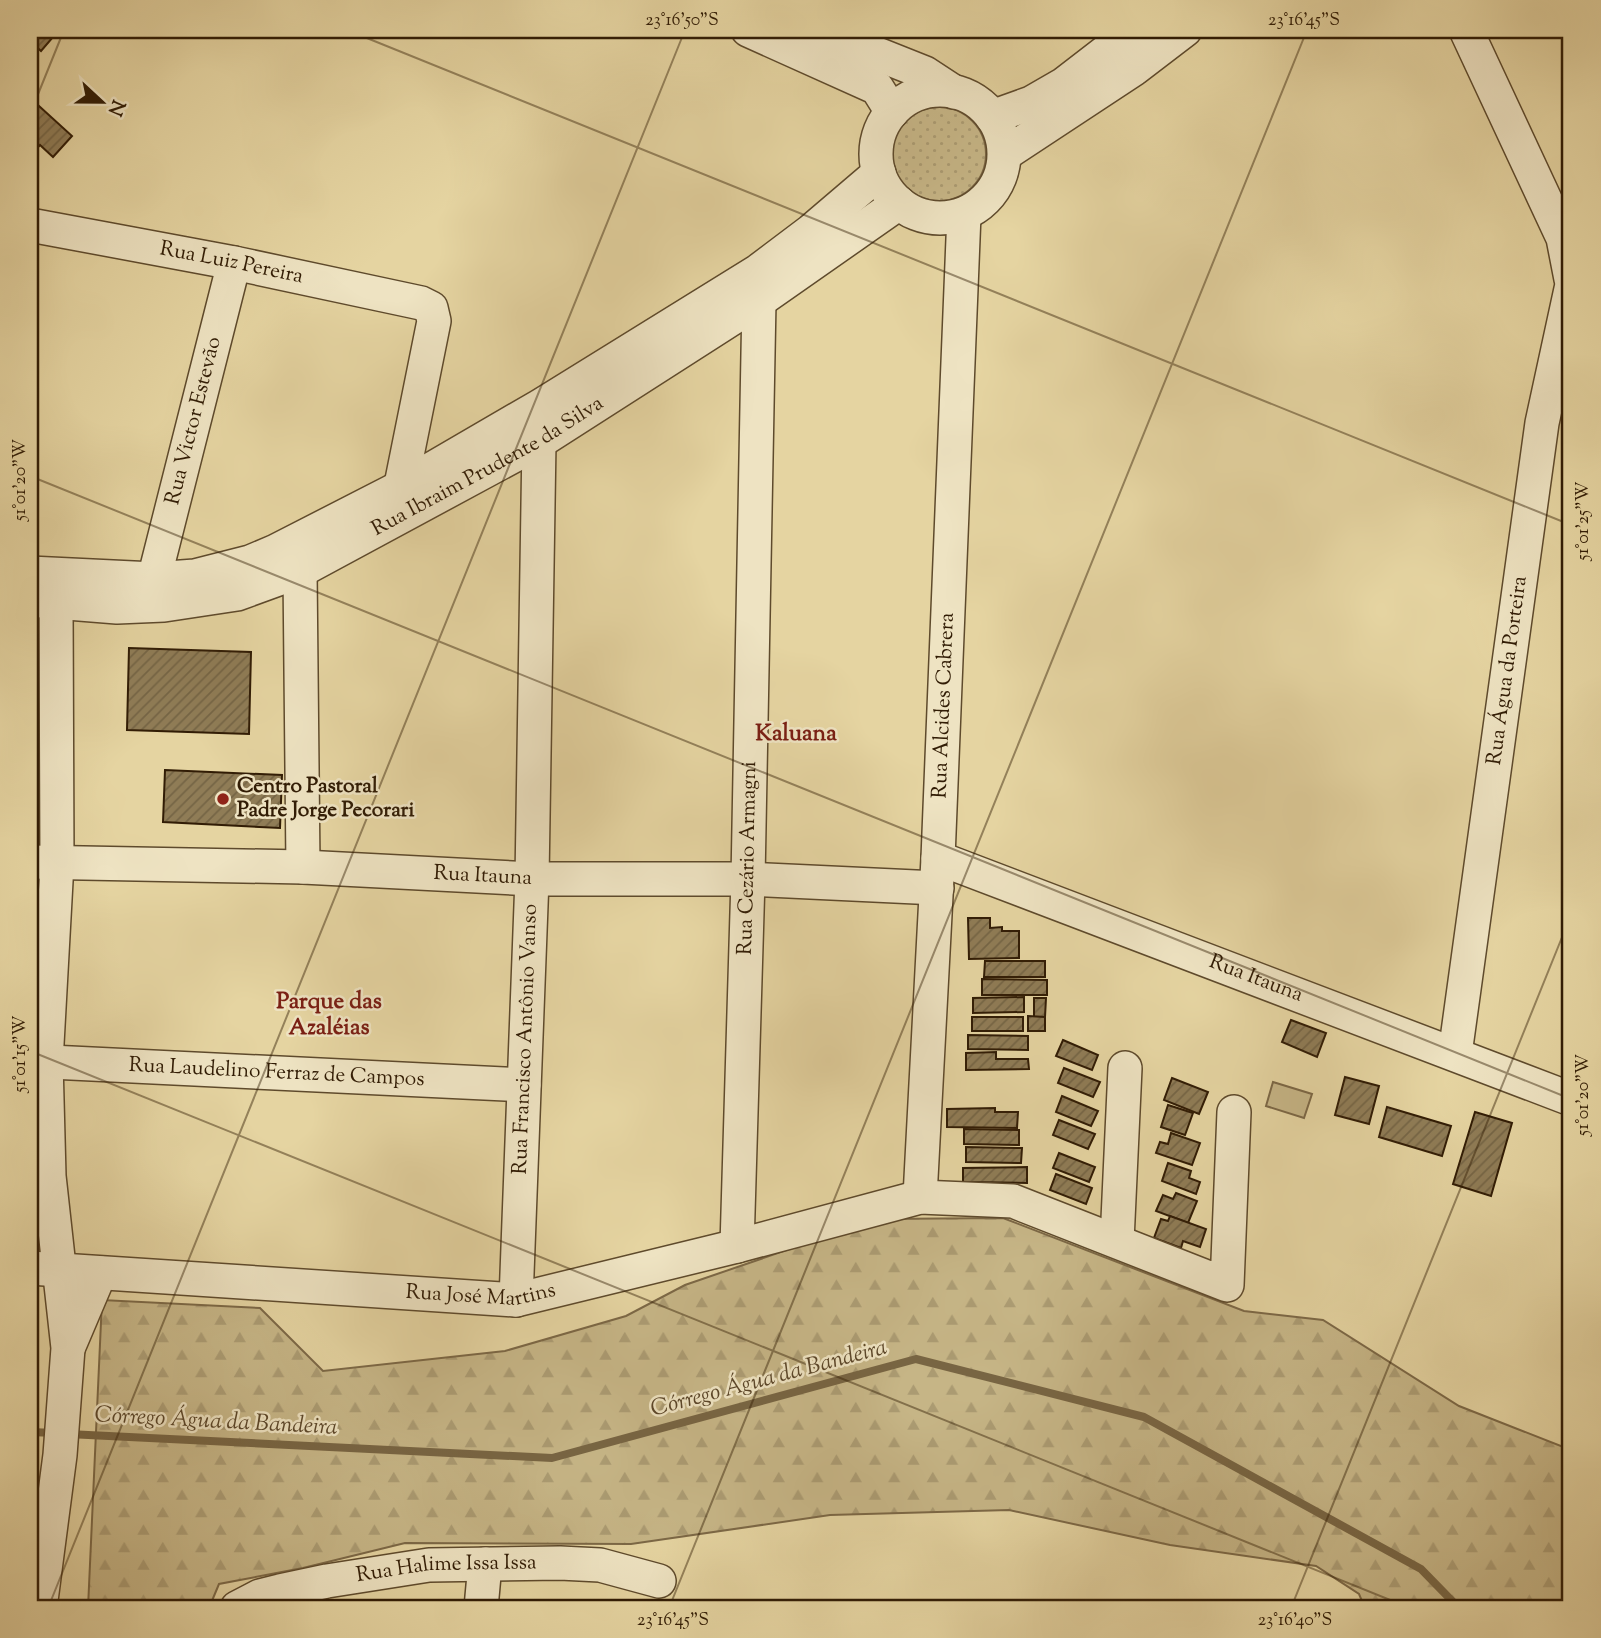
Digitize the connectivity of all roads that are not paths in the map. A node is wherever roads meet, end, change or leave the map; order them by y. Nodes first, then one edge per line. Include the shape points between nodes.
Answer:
1 (748, 30) edge
2 (817, 30) edge
3 (1134, 30) edge
4 (1185, 30) edge
5 (1466, 30) edge
6 (954, 92) junction
7 (892, 112) junction
8 (992, 117) junction
9 (1005, 154) junction
10 (879, 173) junction
11 (899, 204) junction
12 (964, 214) junction
13 (30, 225) edge
14 (234, 263) junction
15 (1571, 279) edge
16 (1571, 289) edge
17 (759, 301) junction
18 (538, 442) junction
19 (397, 503) junction
20 (300, 571) junction
21 (154, 579) junction
22 (44, 588) edge
23 (43, 862) edge
24 (303, 867) junction
25 (937, 873) junction
26 (533, 879) junction
27 (748, 879) junction
28 (1455, 1054) junction
29 (38, 1062) edge
30 (1125, 1068) dead end
31 (524, 1085) junction
32 (1571, 1099) edge
33 (1234, 1112) dead end
34 (920, 1197) junction
35 (1117, 1241) junction
36 (737, 1246) junction
37 (44, 1269) edge
38 (100, 1272) junction
39 (516, 1300) junction
40 (68, 1349) junction
41 (485, 1564) junction
42 (659, 1581) dead end
43 (40, 1608) edge
44 (237, 1608) edge
45 (481, 1608) edge

1 - 7 street via 877,88
2 - 6 street via 925,73
3 - 8 street via 1064,84 1031,103
4 - 9 street
5 - 15 street via 1563,238
6 - 7 street via 925,92
6 - 8 street via 978,102
7 - 10 street via 881,131
8 - 9 street via 1000,129
9 - 12 street via 996,187
10 - 11 street
10 - 19 street, Rua Ibraim Prudente da Silva via 758,271 540,406
11 - 12 street via 928,217
11 - 17 street, Rua Ibraim Prudente da Silva
12 - 25 street, Rua Alcides Cabrera
13 - 14 street, Rua Luiz Pereira
14 - 19 street, Rua Luiz Pereira via 431,308 434,321
14 - 21 street, Rua Victor Estevão
16 - 28 street, Rua Água da Porteira via 1542,423
17 - 18 street, Rua Ibraim Prudente da Silva
17 - 27 street, Rua Cezário Armagni
18 - 19 street, Rua Ibraim Prudente da Silva
18 - 26 street, Rua Francisco Antônio Vanso
19 - 20 street, Rua Ibraim Prudente da Silva
19 - 21 street, Rua Ibraim Prudente da Silva via 358,510 250,562 195,576
20 - 22 street, Rua Ibraim Prudente da Silva via 236,594 194,602 117,607
20 - 24 street
21 - 22 street, Rua Ibraim Prudente da Silva
22 - 23 street
23 - 24 street, Rua Itauna
23 - 29 street
24 - 26 street, Rua Itauna
25 - 27 street, Rua Itauna
25 - 28 street, Rua Itauna
25 - 34 street, Rua Alcides Cabrera
26 - 27 street, Rua Itauna
26 - 31 street, Rua Francisco Antônio Vanso
27 - 36 street, Rua Cezário Armagni
28 - 32 street, Rua Itauna
29 - 31 street, Rua Laudelino Ferraz de Campos
29 - 37 street via 48,1176
30 - 35 street
31 - 39 street, Rua Francisco Antônio Vanso
33 - 35 street, Rua José Martins via 1227,1285
34 - 35 street, Rua José Martins via 1013,1201
34 - 36 street, Rua José Martins
36 - 39 street, Rua José Martins
37 - 38 street, Rua José Martins
37 - 40 street
38 - 39 street, Rua José Martins
38 - 40 street
40 - 43 street
41 - 42 street, Rua Halime Issa Issa via 600,1565
41 - 44 street, Rua Halime Issa Issa via 429,1565 327,1581 260,1596
41 - 45 street

